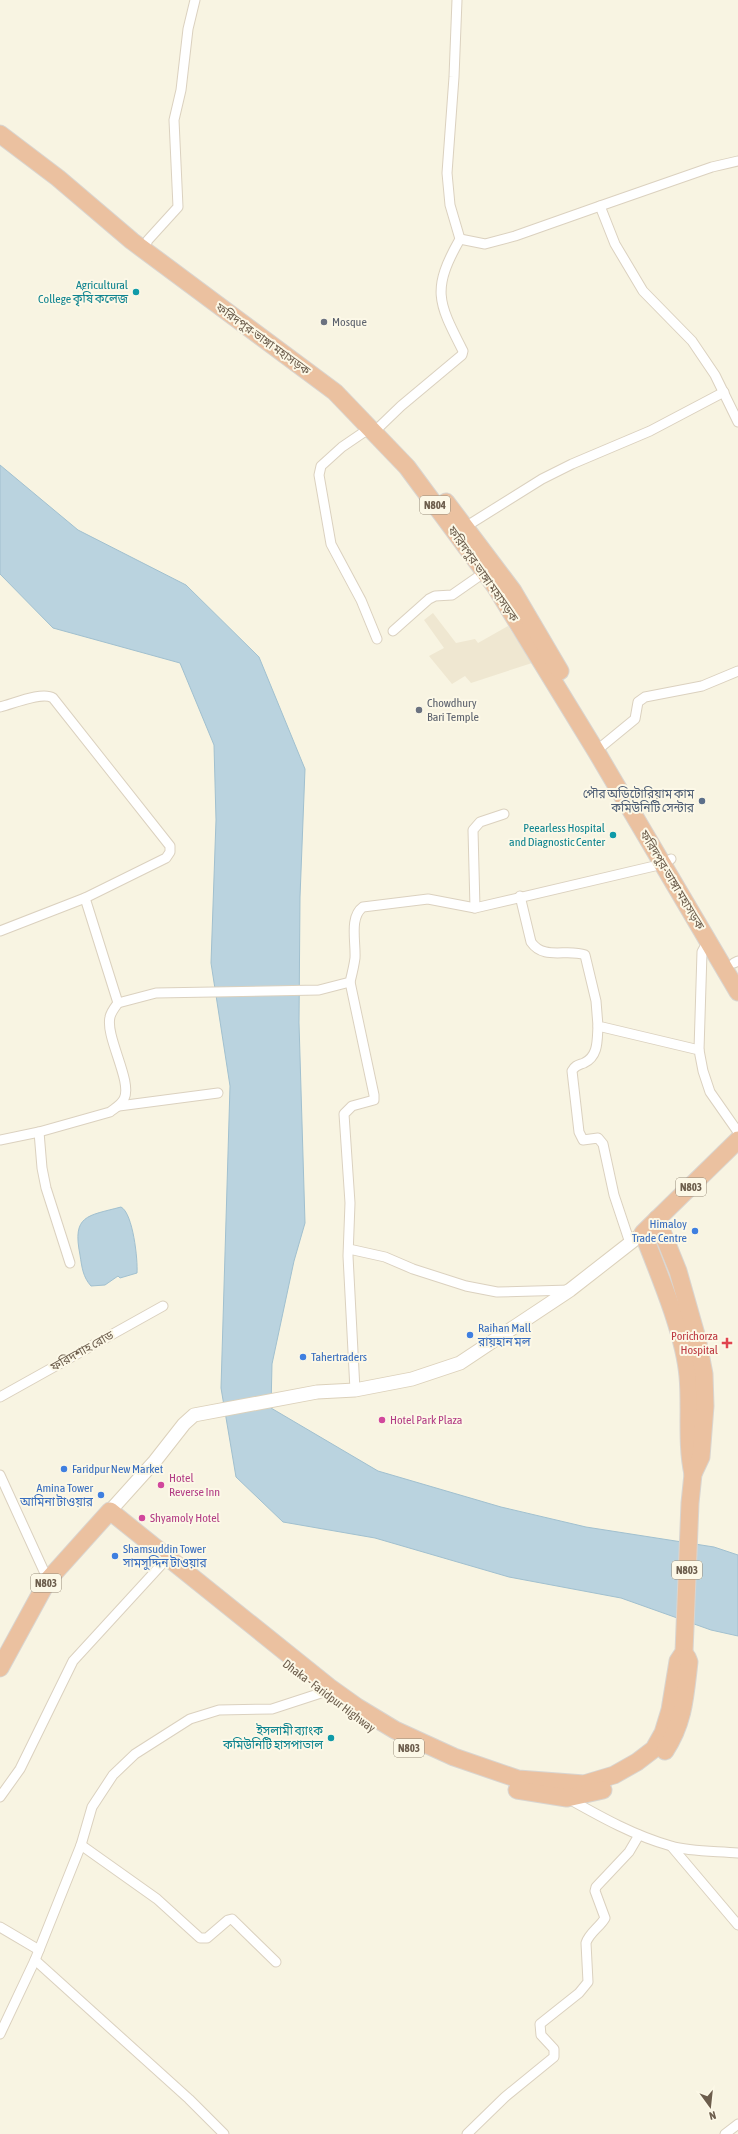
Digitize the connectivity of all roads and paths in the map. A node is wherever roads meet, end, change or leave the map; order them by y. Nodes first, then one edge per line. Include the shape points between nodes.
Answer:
1 (195, 0) edge
2 (457, 0) edge
3 (0, 120) edge
4 (0, 134) edge
5 (32, 151) junction
6 (738, 161) edge
7 (600, 206) junction
8 (460, 239) junction
9 (146, 245) junction
10 (724, 392) junction
11 (738, 422) edge
12 (379, 428) junction
13 (461, 530) junction
14 (485, 572) junction
15 (508, 595) junction
16 (393, 631) dead end
17 (377, 639) dead end
18 (738, 671) edge
19 (0, 707) edge
20 (600, 748) junction
21 (504, 814) dead end
22 (667, 862) junction
23 (520, 896) junction
24 (85, 898) junction
25 (475, 908) junction
26 (0, 931) edge
27 (708, 941) junction
28 (737, 965) edge
29 (350, 982) junction
30 (738, 992) edge
31 (118, 1003) junction
32 (598, 1026) junction
33 (699, 1050) junction
34 (218, 1094) dead end
35 (119, 1106) junction
36 (39, 1132) junction
37 (738, 1132) edge
38 (0, 1140) edge
39 (738, 1140) edge
40 (657, 1219) junction
41 (637, 1238) junction
42 (348, 1249) junction
43 (70, 1263) dead end
44 (570, 1290) junction
45 (163, 1306) dead end
46 (355, 1390) junction
47 (0, 1396) edge
48 (693, 1474) junction
49 (0, 1475) edge
50 (106, 1515) junction
51 (162, 1564) junction
52 (48, 1580) junction
53 (0, 1668) edge
54 (325, 1690) junction
55 (566, 1791) junction
56 (0, 1797) edge
57 (639, 1835) junction
58 (81, 1845) junction
59 (672, 1847) junction
60 (738, 1853) edge
61 (738, 1925) edge
62 (0, 1927) edge
63 (39, 1950) junction
64 (35, 1960) junction
65 (276, 1962) dead end
66 (0, 2034) edge
67 (738, 2124) edge
68 (224, 2134) edge
69 (467, 2134) edge
70 (725, 2134) edge

1 - 9 street via 174,120 178,207
2 - 8 street via 447,173 450,205
3 - 5 highway, ফরিদপুর-ভাঙ্গা মহাসড়ক / N804
4 - 5 highway, ফরিদপুর-ভাঙ্গা মহাসড়ক / N804
5 - 9 highway, ফরিদপুর-ভাঙ্গা মহাসড়ক / N804
6 - 7 street via 712,167
7 - 8 street via 485,244
7 - 10 street via 615,244 643,291 692,340
8 - 12 street via 441,277 441,298 446,318 463,351 462,355
9 - 12 highway, ফরিদপুর-ভাঙ্গা মহাসড়ক / N804 via 279,345
10 - 11 street
10 - 13 street via 650,431 542,479
12 - 13 highway, ফরিদপুর-ভাঙ্গা মহাসড়ক / N804 via 407,467
12 - 17 street via 364,432 342,447 321,466 319,475 331,544 361,600
13 - 14 highway, ফরিদপুর-ভাঙ্গা মহাসড়ক / N804
13 - 15 highway, ফরিদপুর-ভাঙ্গা মহাসড়ক / N804
14 - 15 highway, ফরিদপুর-ভাঙ্গা মহাসড়ক / N804
14 - 16 street via 452,595 429,599
15 - 20 highway, ফরিদপুর-ভাঙ্গা মহাসড়ক / N804
18 - 20 street via 702,686 645,698 638,702 635,719
19 - 24 street via 38,696 53,698 170,846 166,858
20 - 22 highway, ফরিদপুর-ভাঙ্গা মহাসড়ক / N804
21 - 25 street via 480,822 473,830
22 - 23 street
22 - 27 highway, ফরিদপুর-ভাঙ্গা মহাসড়ক / N804
22 - 28 highway, ফরিদপুর-ভাঙ্গা মহাসড়ক / N804
23 - 25 street
23 - 32 street via 531,942 535,948 541,952 574,952 585,955 596,1002
24 - 26 street
24 - 31 street
25 - 29 street via 428,899 363,907 357,911 355,918 355,959
27 - 30 highway, ফরিদপুর-ভাঙ্গা মহাসড়ক / N804
27 - 33 street via 702,952
29 - 31 street via 319,990 156,993
29 - 42 street via 374,1100 352,1106 344,1114 350,1203
31 - 35 street via 110,1017 110,1030 125,1088 125,1098
32 - 33 street
32 - 41 street via 595,1053 592,1058 574,1067 572,1071 579,1132 583,1140 598,1138 603,1144 614,1195
33 - 37 street via 710,1092
34 - 35 street
35 - 36 street via 110,1112
36 - 38 street
36 - 43 street via 46,1188
39 - 40 highway, N803
40 - 41 highway, N803
40 - 48 highway, N803 via 678,1271 697,1338 704,1374 705,1406 701,1457
41 - 44 main road
41 - 48 highway, N803 via 682,1343 688,1375 690,1457
42 - 44 street via 385,1257 466,1286 497,1292
42 - 46 street
44 - 46 main road via 460,1363 412,1379
45 - 47 street, ফরিদশাহ রোড
46 - 50 main road via 316,1392 194,1415
48 - 55 highway, Dhaka - Faridpur Highway / N803 via 684,1644 690,1662 684,1712 673,1739 662,1756 642,1773 618,1785 588,1795
49 - 52 street
50 - 51 highway, Dhaka - Faridpur Highway / N803
50 - 52 highway, N803
50 - 54 highway, Dhaka - Faridpur Highway / N803
51 - 54 highway, Dhaka - Faridpur Highway / N803
51 - 56 street via 73,1662 20,1769
52 - 53 highway, N803
54 - 55 highway, Dhaka - Faridpur Highway / N803 via 354,1718 383,1737 513,1789
54 - 58 street via 272,1709 219,1710 190,1719 159,1738 135,1754 113,1775 92,1808
55 - 57 street via 605,1819
57 - 59 street
57 - 69 street via 628,1852 596,1887 595,1891 605,1918 586,1943 588,1982 579,1993 540,2024 541,2036 554,2049 554,2057 505,2097
58 - 63 street
58 - 65 street via 157,1899 200,1938 207,1938 232,1919
59 - 60 street
59 - 61 street
62 - 63 street
63 - 64 street
64 - 66 street
64 - 68 street via 189,2098
67 - 70 street

